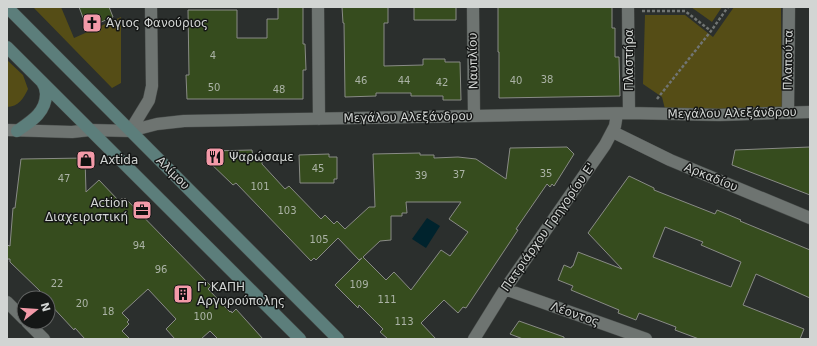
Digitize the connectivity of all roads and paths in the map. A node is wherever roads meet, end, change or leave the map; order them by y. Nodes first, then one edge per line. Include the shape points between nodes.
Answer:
1 (7, 7) edge
2 (151, 7) edge
3 (318, 7) edge
4 (473, 7) edge
5 (728, 7) edge
6 (789, 7) edge
7 (628, 9) edge
8 (711, 31) junction
9 (7, 47) edge
10 (37, 77) junction
11 (810, 112) edge
12 (788, 113) junction
13 (617, 114) junction
14 (629, 114) junction
15 (645, 114) junction
16 (474, 116) junction
17 (319, 119) junction
18 (12, 130) edge
19 (90, 130) junction
20 (130, 130) junction
21 (613, 132) junction
22 (810, 218) edge
23 (505, 289) junction
24 (7, 302) edge
25 (16, 311) edge
26 (35, 330) edge
27 (44, 339) edge
28 (300, 339) edge
29 (338, 339) edge
30 (474, 339) edge
31 (646, 339) edge

1 - 20 main road, Αλίμου
2 - 20 street via 152,86 149,100
3 - 17 street
4 - 16 street, Ναυπλίου
5 - 8 path
6 - 12 street, Πλαπούτα
7 - 8 path via 685,11
7 - 14 street, Πλαστήρα
8 - 15 path
9 - 10 main road
10 - 18 main road via 45,86 44,106 39,115
10 - 19 main road
11 - 12 street, Μεγάλου Αλεξάνδρου
12 - 15 street, Μεγάλου Αλεξάνδρου
13 - 14 street, Μεγάλου Αλεξάνδρου
13 - 16 street, Μεγάλου Αλεξάνδρου
13 - 21 street, Πατριάρχου Γρηγορίου Ε'
14 - 15 street, Μεγάλου Αλεξάνδρου
16 - 17 street, Μεγάλου Αλεξάνδρου
17 - 20 street, Μεγάλου Αλεξάνδρου via 184,121
18 - 19 street, Μεγάλου Αλεξάνδρου
19 - 20 street, Μεγάλου Αλεξάνδρου
19 - 28 main road
20 - 29 main road, Αλίμου
21 - 22 street, Αρκαδίου via 670,160
21 - 23 street, Πατριάρχου Γρηγορίου Ε'
23 - 30 street, Πατριάρχου Γρηγορίου Ε'
23 - 31 street, Λέοντος
24 - 25 street
26 - 27 street

